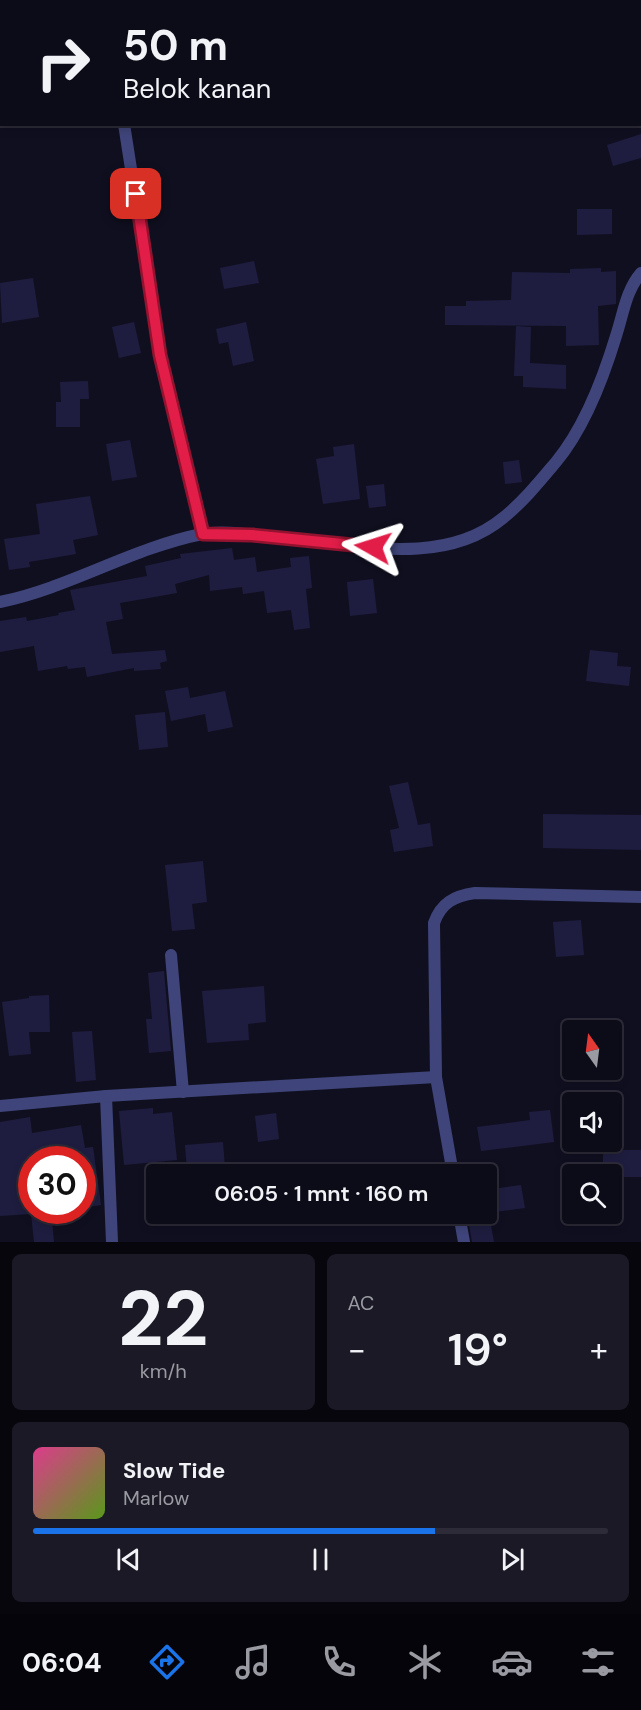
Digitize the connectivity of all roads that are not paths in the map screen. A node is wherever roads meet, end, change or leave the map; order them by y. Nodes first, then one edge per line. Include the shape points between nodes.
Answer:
1 (124, 126) edge
2 (641, 273) edge
3 (203, 534) junction
4 (0, 603) edge
5 (641, 897) edge
6 (171, 955) dead end
7 (436, 1077) junction
8 (183, 1092) junction
9 (106, 1096) junction
10 (0, 1106) edge
11 (451, 1164) edge
12 (461, 1224) edge
13 (112, 1242) edge
14 (464, 1242) edge

1 - 3 street via 160,355
2 - 3 street via 626,301 588,411 558,460 502,519 473,536 432,548 395,549
3 - 4 street
5 - 7 street via 475,893 459,895 439,910 434,923
6 - 8 street
7 - 8 street
7 - 11 street
8 - 9 street
9 - 10 street
9 - 13 street
12 - 14 street

